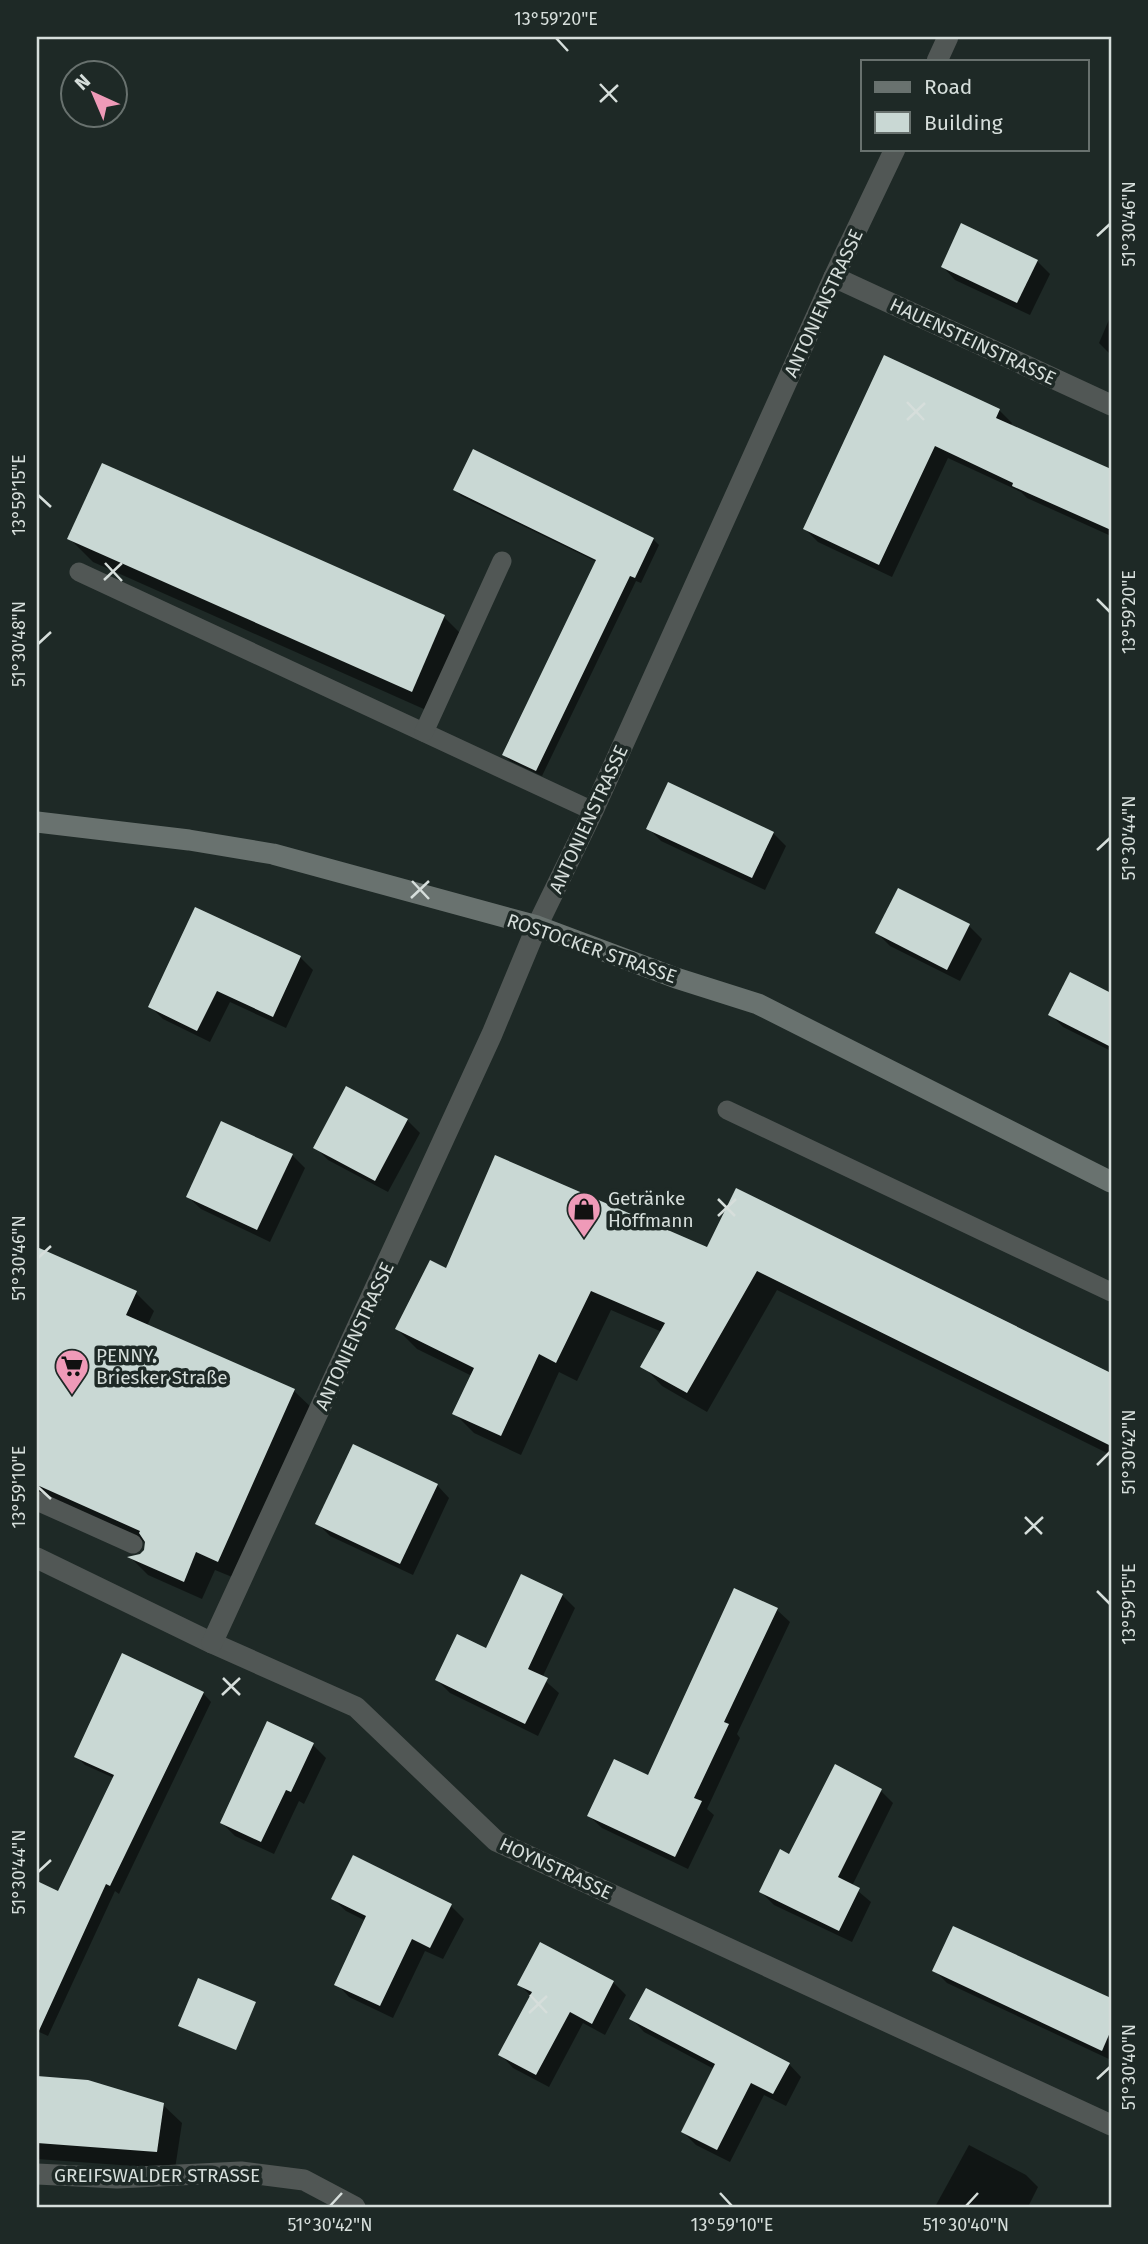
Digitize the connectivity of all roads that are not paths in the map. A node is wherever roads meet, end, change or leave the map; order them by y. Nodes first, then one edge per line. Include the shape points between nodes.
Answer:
1 (948, 37) edge
2 (937, 60) edge
3 (895, 150) edge
4 (834, 277) junction
5 (1111, 405) edge
6 (502, 561) dead end
7 (79, 572) dead end
8 (424, 732) junction
9 (593, 811) junction
10 (37, 822) edge
11 (537, 926) junction
12 (727, 1110) dead end
13 (1111, 1182) edge
14 (1111, 1292) edge
15 (37, 1501) edge
16 (133, 1545) dead end
17 (37, 1558) edge
18 (212, 1643) junction
19 (1111, 2125) edge
20 (37, 2174) edge
21 (355, 2207) edge

1 - 2 street
3 - 4 street, ANTONIENSTRASSE
4 - 5 street, HAUENSTEINSTRASSE
4 - 9 street, ANTONIENSTRASSE
6 - 8 lane
7 - 8 lane
8 - 9 lane
9 - 11 street, ANTONIENSTRASSE
10 - 11 street, ROSTOCKER STRASSE via 273,854
11 - 13 street, ROSTOCKER STRASSE via 758,1004
11 - 18 street, ANTONIENSTRASSE via 487,1047
12 - 14 lane
15 - 16 lane
17 - 18 street, HOYNSTRASSE
18 - 19 street, HOYNSTRASSE via 356,1707 496,1841
20 - 21 street, GREIFSWALDER STRASSE via 117,2178 241,2172 304,2180

